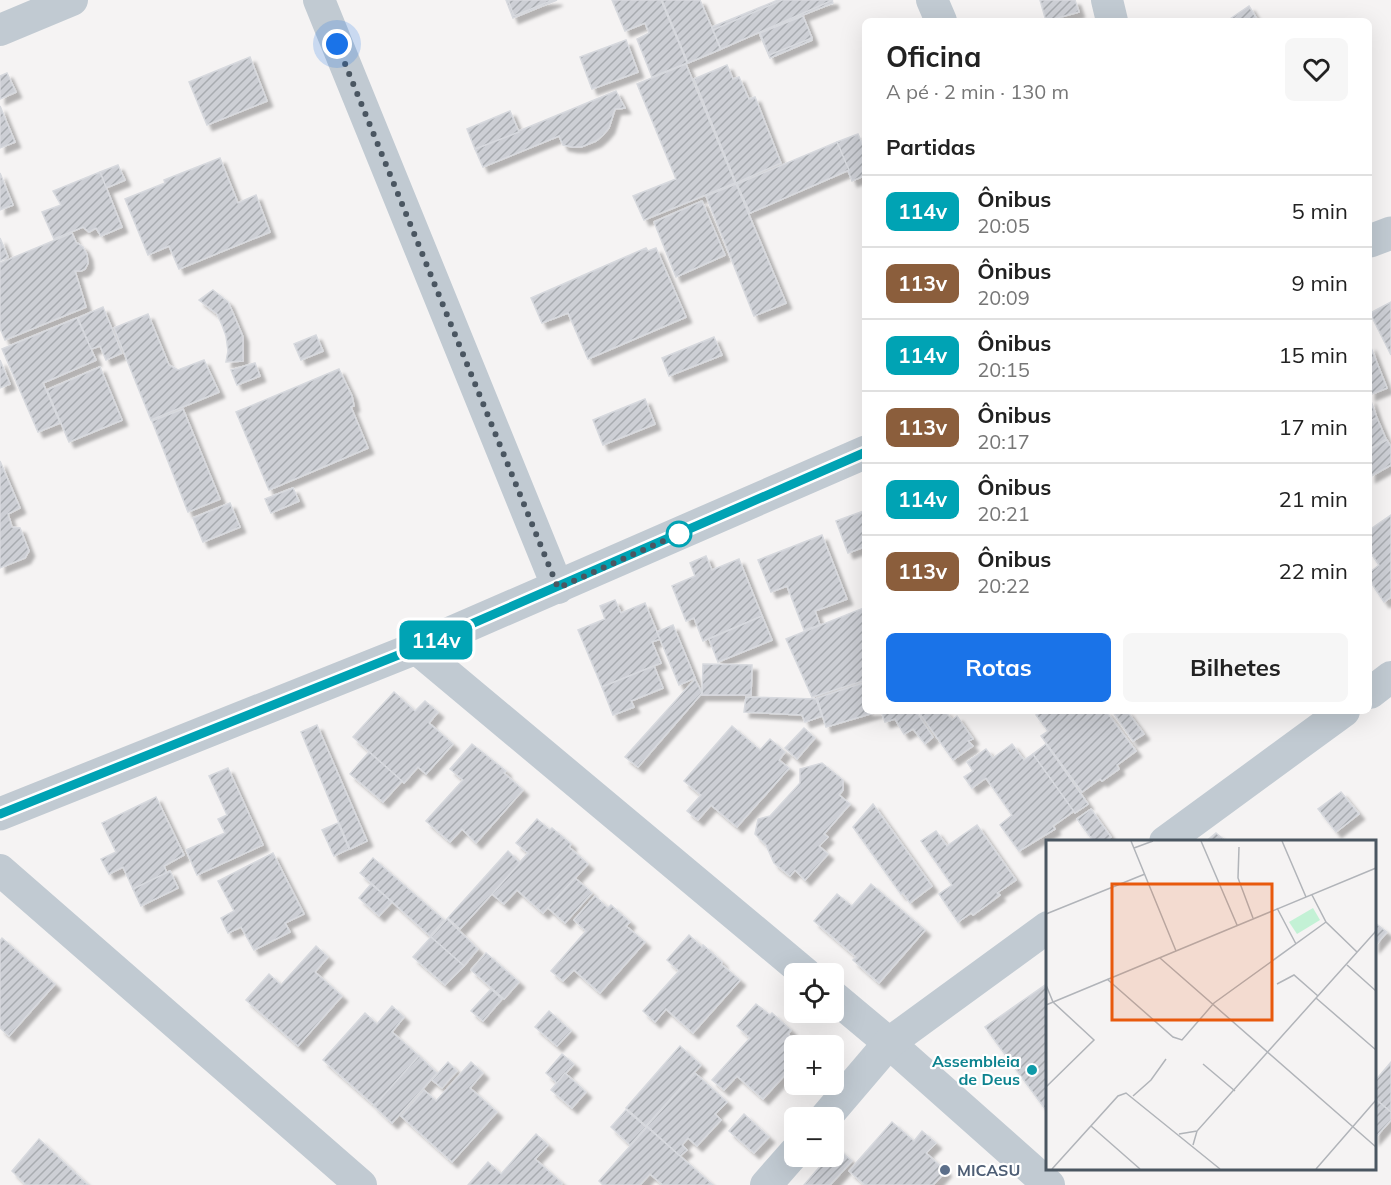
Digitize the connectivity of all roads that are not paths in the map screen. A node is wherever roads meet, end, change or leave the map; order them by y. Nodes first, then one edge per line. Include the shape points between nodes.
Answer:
1 (72, 0) edge
2 (319, 0) edge
3 (932, 0) edge
4 (1107, 0) edge
5 (940, 18) edge
6 (1111, 18) edge
7 (0, 30) edge
8 (1391, 233) edge
9 (1372, 240) edge
10 (862, 454) edge
11 (558, 588) junction
12 (416, 648) junction
13 (1391, 677) edge
14 (1372, 691) edge
15 (1340, 714) edge
16 (0, 814) edge
17 (1168, 840) edge
18 (0, 870) edge
19 (1046, 928) edge
20 (793, 963) edge
21 (844, 1005) edge
22 (889, 1043) junction
23 (834, 1107) edge
24 (784, 1165) edge
25 (361, 1185) edge
26 (766, 1185) edge
27 (1049, 1185) edge

1 - 7 street
2 - 11 street
3 - 5 street
4 - 6 street
8 - 9 street
10 - 11 street
11 - 12 street
12 - 16 street
12 - 20 street
13 - 14 street
15 - 17 street
18 - 25 street
19 - 22 street
21 - 22 street
22 - 23 street
22 - 27 street
24 - 26 street

